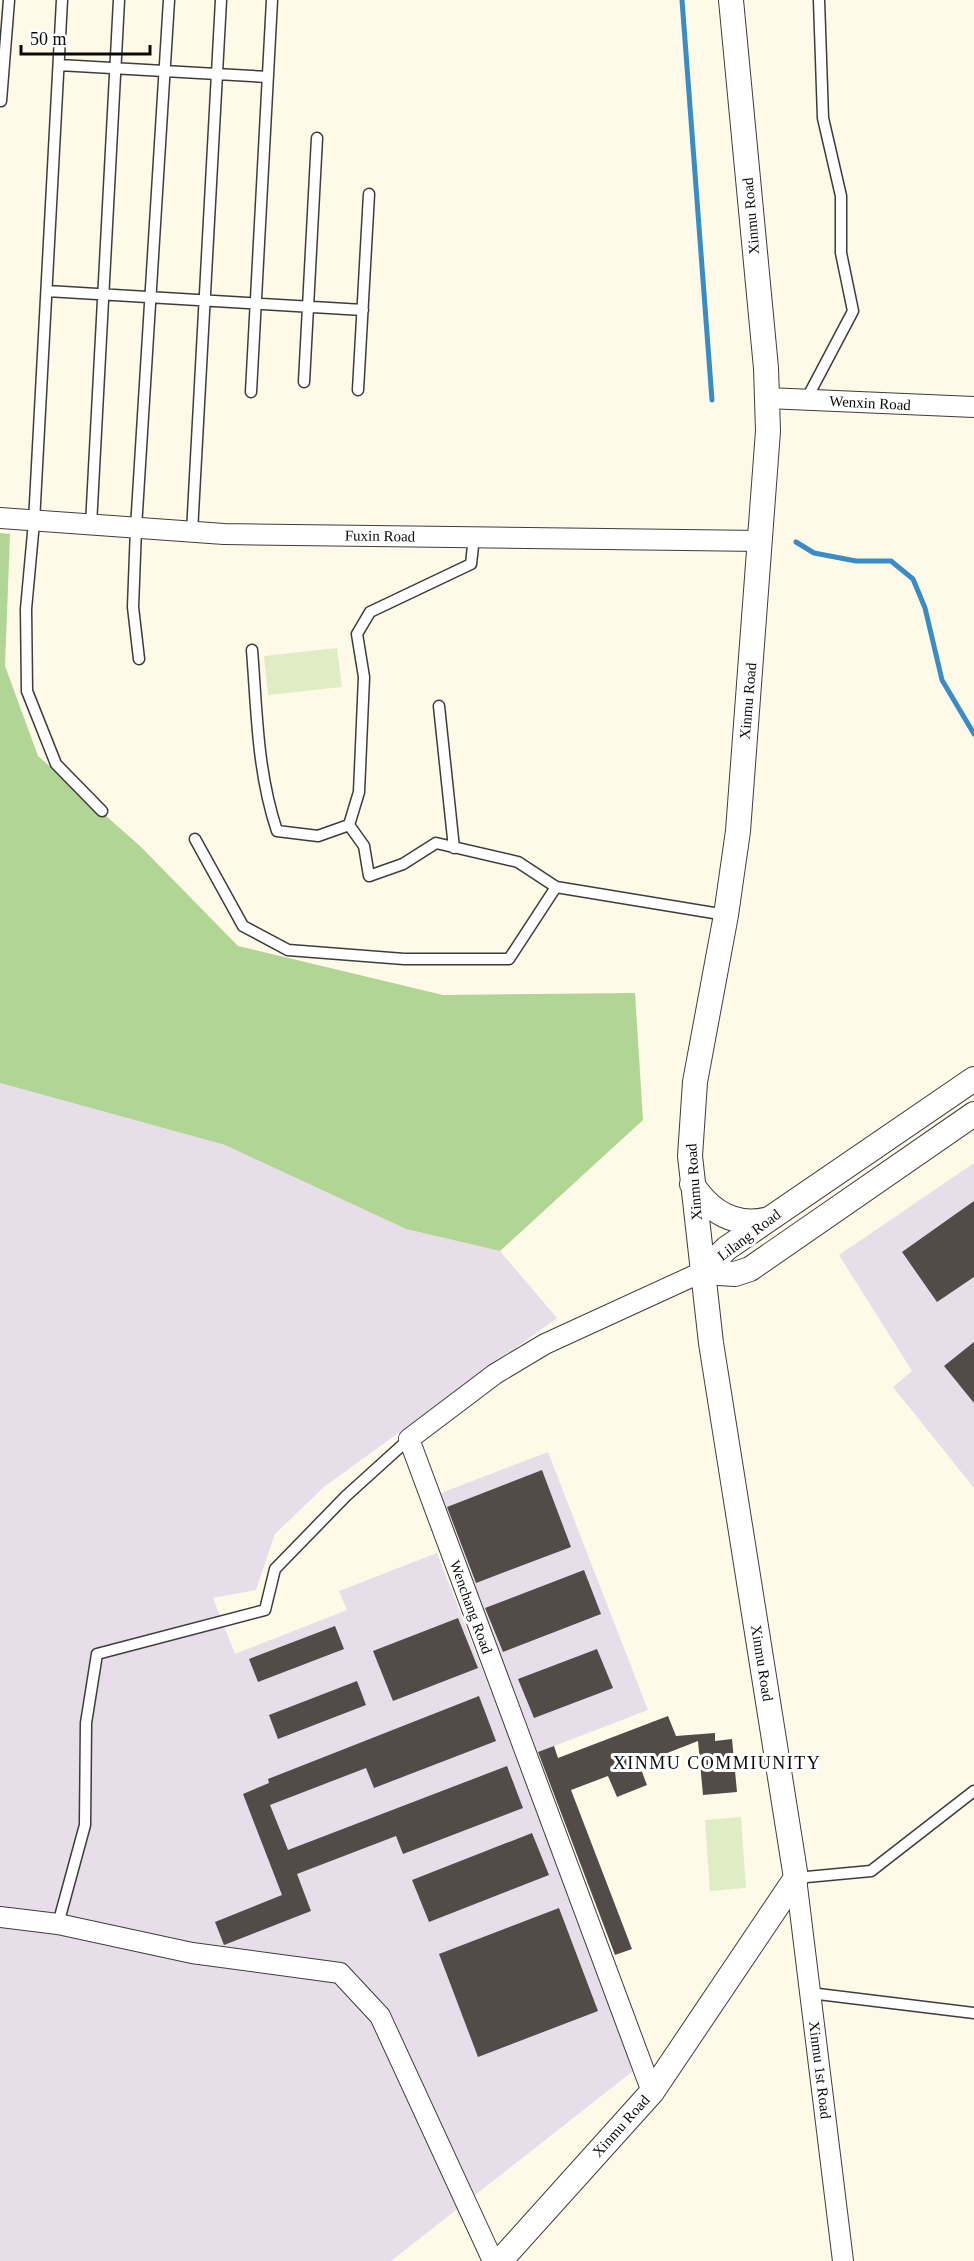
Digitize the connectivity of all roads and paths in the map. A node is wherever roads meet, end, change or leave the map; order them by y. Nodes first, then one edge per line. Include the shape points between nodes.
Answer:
1 (9, 0) edge
2 (62, 0) edge
3 (119, 0) edge
4 (169, 0) edge
5 (221, 0) edge
6 (272, 0) edge
7 (731, 0) edge
8 (819, 0) edge
9 (59, 65) junction
10 (115, 68) junction
11 (164, 71) junction
12 (217, 74) junction
13 (268, 77) junction
14 (1, 101) edge
15 (317, 138) dead end
16 (369, 194) dead end
17 (46, 291) junction
18 (103, 295) junction
19 (150, 298) junction
20 (205, 301) junction
21 (256, 304) junction
22 (308, 307) junction
23 (363, 310) junction
24 (304, 382) dead end
25 (358, 390) dead end
26 (251, 392) dead end
27 (767, 398) junction
28 (806, 400) junction
29 (974, 407) edge
30 (0, 518) edge
31 (34, 522) junction
32 (91, 525) junction
33 (136, 528) junction
34 (192, 532) junction
35 (474, 537) junction
36 (761, 541) junction
37 (252, 650) dead end
38 (139, 659) dead end
39 (439, 706) dead end
40 (102, 811) dead end
41 (349, 825) junction
42 (195, 839) dead end
43 (454, 848) junction
44 (556, 887) junction
45 (726, 915) junction
46 (974, 1079) edge
47 (974, 1114) edge
48 (692, 1184) junction
49 (771, 1218) junction
50 (702, 1272) junction
51 (409, 1439) junction
52 (974, 1791) edge
53 (796, 1878) junction
54 (0, 1917) edge
55 (58, 1924) junction
56 (810, 1993) junction
57 (974, 2013) edge
58 (652, 2092) junction
59 (493, 2261) edge
60 (500, 2261) edge
61 (843, 2261) edge

1 - 14 lane
2 - 9 lane
3 - 10 lane
4 - 11 lane
5 - 12 lane
6 - 13 lane
7 - 27 street, Xinmu Road
8 - 28 lane via 823,118 842,196 841,253 853,311
9 - 10 lane
9 - 17 lane
10 - 11 lane
10 - 18 lane
11 - 12 lane
11 - 19 lane
12 - 13 lane
12 - 20 lane
13 - 21 lane
15 - 22 lane
16 - 23 lane
17 - 18 lane
17 - 31 lane
18 - 19 lane
18 - 32 lane
19 - 20 lane
19 - 33 lane
20 - 21 lane
20 - 34 lane
21 - 22 lane
21 - 26 lane
22 - 23 lane
22 - 24 lane
23 - 25 lane
27 - 28 street, Wenxin Road
27 - 36 street, Xinmu Road
28 - 29 street, Wenxin Road
30 - 31 street, Fuxin Road
31 - 32 street, Fuxin Road
31 - 40 lane via 26,609 27,691 56,764
32 - 33 street, Fuxin Road
33 - 34 street, Fuxin Road
33 - 38 lane via 133,607
34 - 35 street, Fuxin Road
35 - 36 street, Fuxin Road
35 - 41 lane via 471,564 370,612 357,634 364,677 359,792
36 - 45 street, Xinmu Road via 738,831
37 - 41 lane via 257,741 266,799 277,831 318,836
39 - 43 lane
41 - 43 lane via 364,846 369,876 403,864 436,843
42 - 44 lane via 243,926 288,950 404,959 509,959
43 - 44 lane via 518,862
44 - 45 lane
45 - 48 street, Xinmu Road via 695,1082
46 - 49 street, Lilang Road
47 - 50 street, Lilang Road via 750,1269 735,1274
48 - 49 street via 703,1201 727,1218 756,1222
48 - 50 street, Xinmu Road
49 - 50 street, Lilang Road via 727,1248
50 - 51 street via 545,1344 495,1374
50 - 53 street, Xinmu Road
51 - 55 lane via 275,1569 265,1610 97,1654 86,1723 85,1825
51 - 58 street, Wenchang Road
52 - 53 lane via 871,1871
53 - 56 street, Xinmu 1st Road
53 - 58 street, Xinmu Road
54 - 55 street
55 - 59 street via 192,1953 340,1973 380,2016
56 - 57 lane
56 - 61 street, Xinmu 1st Road
58 - 60 street, Xinmu Road

